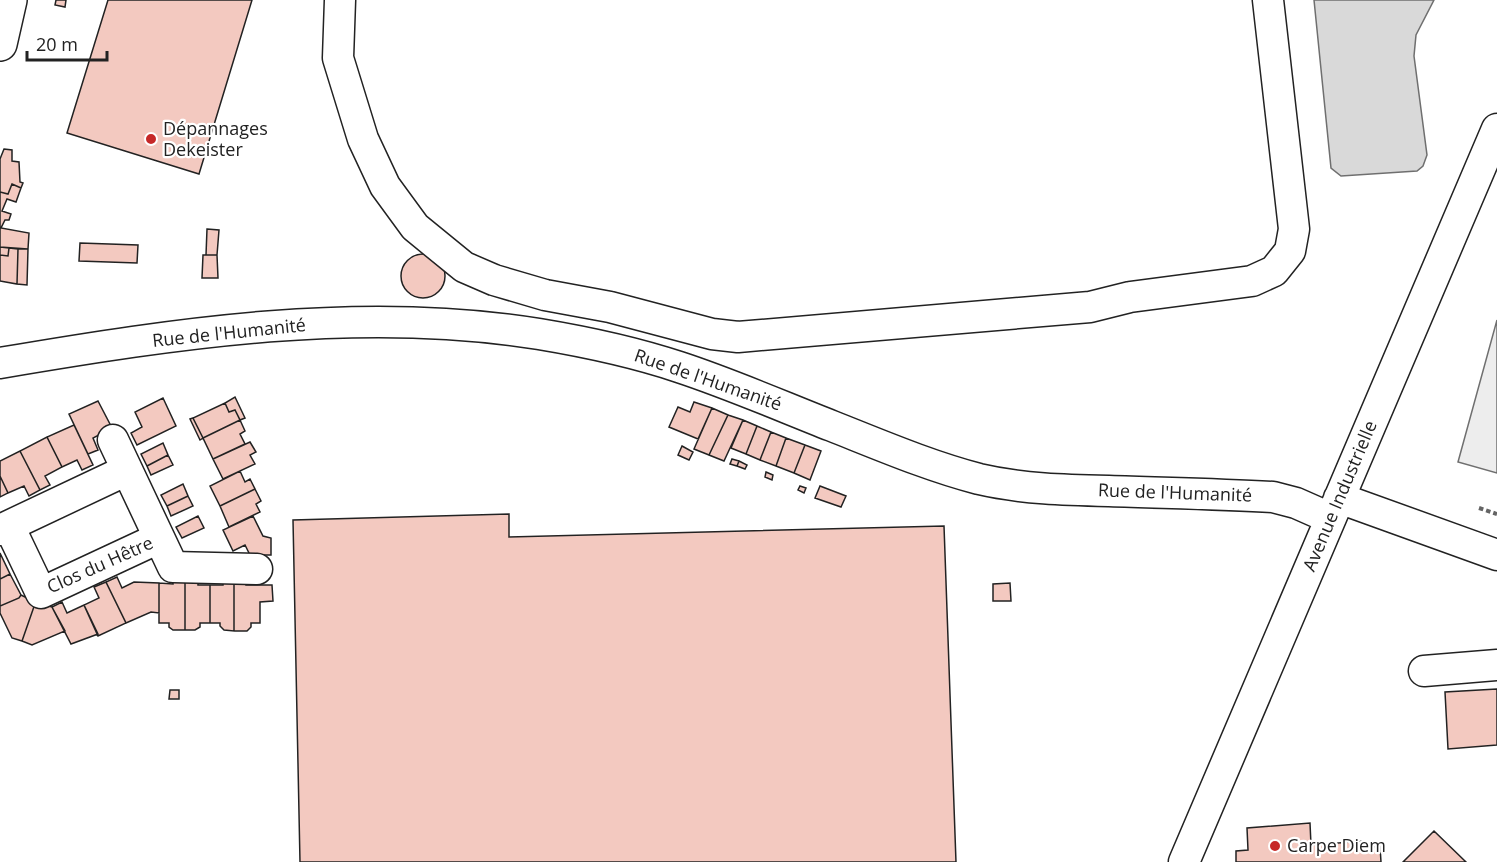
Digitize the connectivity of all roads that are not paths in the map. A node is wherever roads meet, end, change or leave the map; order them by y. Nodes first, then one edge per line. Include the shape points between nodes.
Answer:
1 (10, 0) edge
2 (340, 0) edge
3 (1268, 0) edge
4 (0, 44) edge
5 (1497, 129) edge
6 (0, 363) edge
7 (113, 440) dead end
8 (127, 470) junction
9 (1335, 508) junction
10 (4, 528) edge
11 (159, 538) junction
12 (1497, 555) edge
13 (257, 569) dead end
14 (1497, 665) edge
15 (1424, 671) dead end
16 (1184, 862) edge

1 - 4 main road
2 - 3 street via 338,58 363,139 385,186 415,227 464,267 494,280 545,295 738,337 1090,307 1130,297 1252,281 1274,271 1290,251 1294,229
5 - 9 street, Avenue Industrielle
6 - 9 street, Rue de l'Humanité via 272,327 399,322 485,327 599,345 679,366 937,467 981,479 1058,490 1273,496
7 - 8 street, Clos du Hêtre
8 - 10 street, Clos du Hêtre
8 - 11 street, Clos du Hêtre
9 - 12 street, Rue de l'Humanité
9 - 16 street, Avenue Industrielle
10 - 11 street, Clos du Hêtre via 41,593
11 - 13 street, Clos du Hêtre via 173,567
14 - 15 street

